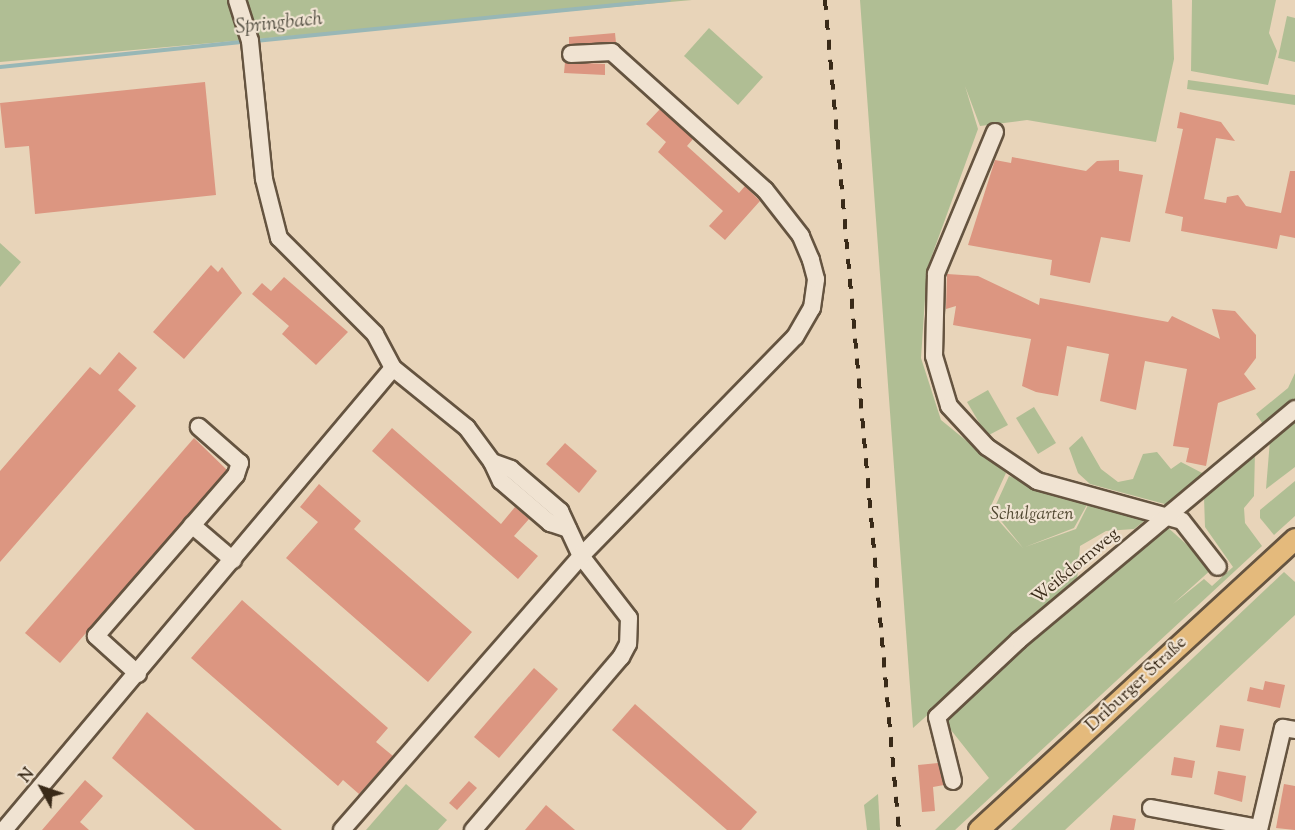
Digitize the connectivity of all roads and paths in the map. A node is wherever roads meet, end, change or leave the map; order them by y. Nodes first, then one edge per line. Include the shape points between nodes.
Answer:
1 (237, 0) edge
2 (571, 54) dead end
3 (995, 132) dead end
4 (393, 368) junction
5 (1295, 409) edge
6 (199, 428) dead end
7 (1167, 516) junction
8 (192, 525) junction
9 (1295, 539) edge
10 (581, 556) junction
11 (233, 560) junction
12 (1218, 567) dead end
13 (138, 674) junction
14 (1289, 729) edge
15 (953, 781) dead end
16 (1150, 808) dead end
17 (1259, 829) edge
18 (4, 830) edge
19 (342, 830) edge
20 (473, 830) edge
21 (979, 830) edge

1 - 4 street via 250,45 264,179 279,238 375,334
2 - 10 street via 612,52 765,190 801,236 816,279 812,308 795,337
3 - 7 street via 936,274 934,356 949,406 987,447 1037,481
4 - 10 street via 467,428 492,462 511,469 560,511
4 - 11 street
5 - 7 street, Weißdornweg
6 - 8 street via 240,463 236,475
7 - 12 street via 1182,521
7 - 15 street, Weißdornweg via 938,717
8 - 11 street
8 - 13 street via 96,636
9 - 21 main road, Driburger Straße
10 - 19 street
10 - 20 street via 628,618 628,644
11 - 13 street
13 - 18 street
14 - 17 street
16 - 17 street

